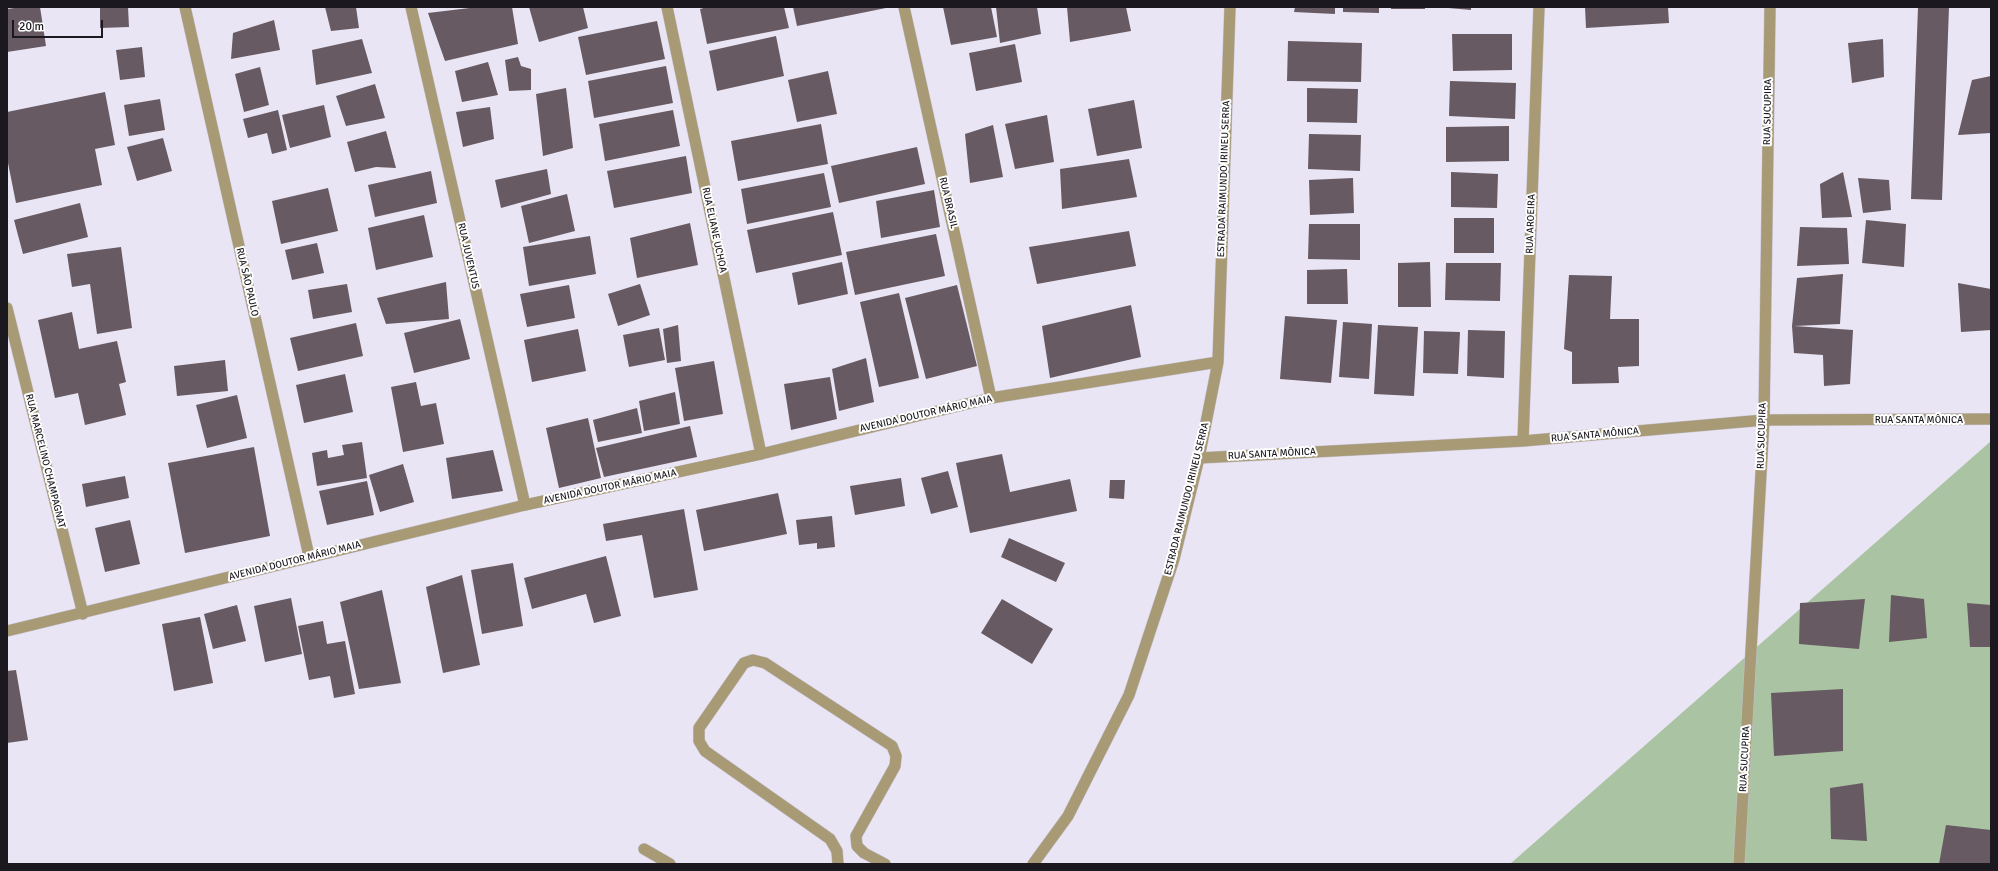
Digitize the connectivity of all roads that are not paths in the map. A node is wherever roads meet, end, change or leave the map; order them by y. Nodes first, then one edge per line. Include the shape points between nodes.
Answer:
1 (185, 7) edge
2 (411, 7) edge
3 (667, 7) edge
4 (904, 7) edge
5 (1230, 7) edge
6 (1539, 7) edge
7 (1770, 7) edge
8 (7, 308) edge
9 (1218, 362) junction
10 (991, 398) junction
11 (1764, 420) junction
12 (1991, 420) edge
13 (1523, 441) junction
14 (761, 454) junction
15 (1200, 458) junction
16 (525, 505) junction
17 (309, 556) junction
18 (83, 614) junction
19 (7, 632) edge
20 (644, 849) dead end
21 (670, 864) edge
22 (838, 864) edge
23 (885, 864) edge
24 (1033, 864) edge
25 (1739, 864) edge

1 - 17 street, RUA SÃO PAULO
2 - 16 street, RUA JUVENTUS
3 - 14 street, RUA ELIANE UCHOA
4 - 10 street, RUA BRASIL
5 - 9 street, ESTRADA RAIMUNDO IRINEU SERRA
6 - 13 street, RUA AROEIRA
7 - 11 street, RUA SUCUPIRA
8 - 18 street, RUA MARCELINO CHAMPAGNAT
9 - 10 street, AVENIDA DOUTOR MÁRIO MAIA
9 - 15 street, ESTRADA RAIMUNDO IRINEU SERRA
10 - 14 street, AVENIDA DOUTOR MÁRIO MAIA
11 - 12 street, RUA SANTA MÔNICA
11 - 13 street, RUA SANTA MÔNICA
11 - 25 street, RUA SUCUPIRA
13 - 15 street, RUA SANTA MÔNICA
14 - 16 street, AVENIDA DOUTOR MÁRIO MAIA
15 - 24 street, ESTRADA RAIMUNDO IRINEU SERRA via 1174,559 1129,695 1068,816
16 - 17 street, AVENIDA DOUTOR MÁRIO MAIA
17 - 18 street, AVENIDA DOUTOR MÁRIO MAIA
18 - 19 street, AVENIDA DOUTOR MÁRIO MAIA
20 - 21 street
22 - 23 street via 837,851 830,839 705,751 699,741 699,728 744,663 753,660 765,663 892,746 896,756 895,766 856,836 857,846 864,853

